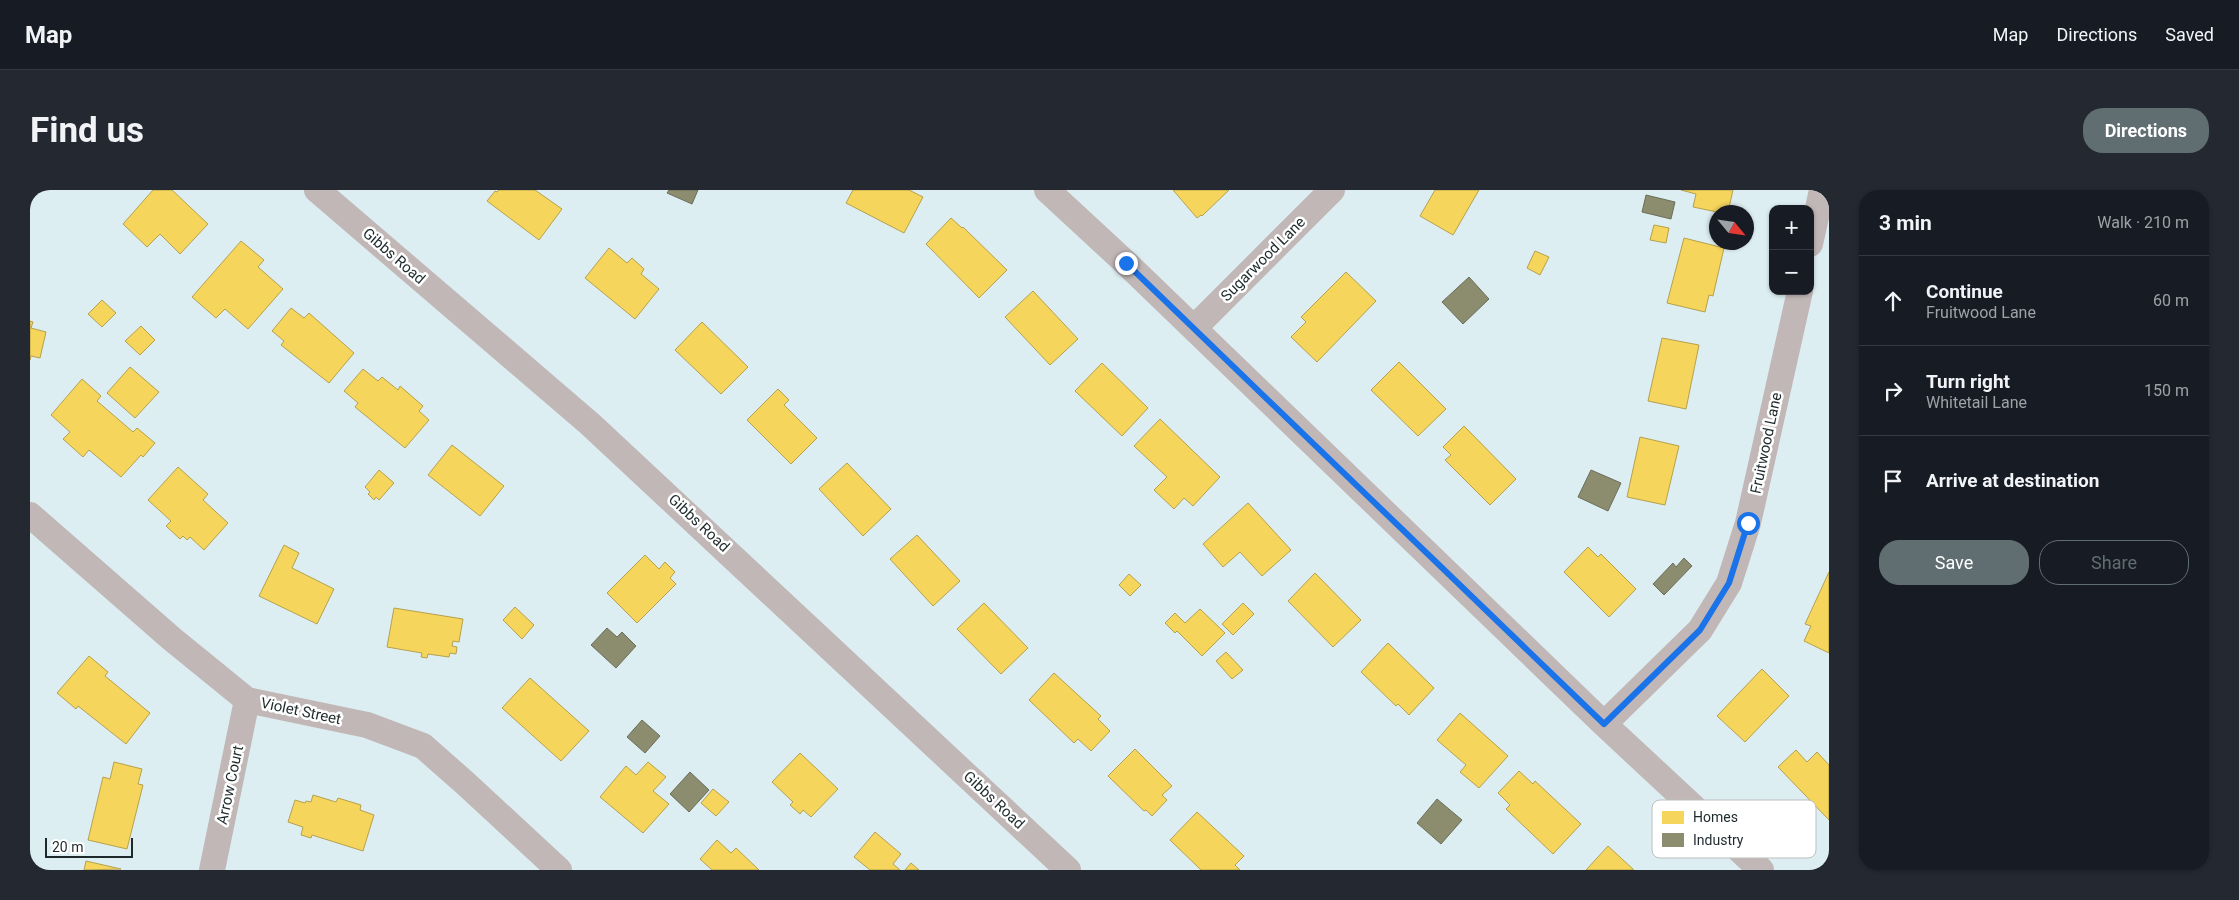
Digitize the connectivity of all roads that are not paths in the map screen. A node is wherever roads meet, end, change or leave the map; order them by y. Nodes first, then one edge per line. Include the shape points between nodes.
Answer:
1 (317, 190) edge
2 (1047, 190) edge
3 (1332, 190) edge
4 (1822, 190) edge
5 (1814, 226) edge
6 (1799, 295) edge
7 (1194, 328) junction
8 (30, 515) edge
9 (248, 700) junction
10 (1604, 724) junction
11 (1686, 800) edge
12 (1748, 858) edge
13 (212, 870) edge
14 (559, 870) edge
15 (1068, 870) edge
16 (1761, 870) edge

1 - 15 street, Gibbs Road via 597,431
2 - 7 street
3 - 7 street, Sugarwood Lane
4 - 5 street
6 - 10 street, Fruitwood Lane via 1748,523 1729,583 1700,630
7 - 10 street
8 - 9 street, Violet Street via 172,639
9 - 13 street, Arrow Court
9 - 14 street, Violet Street via 367,725 422,746
10 - 11 street
12 - 16 street

